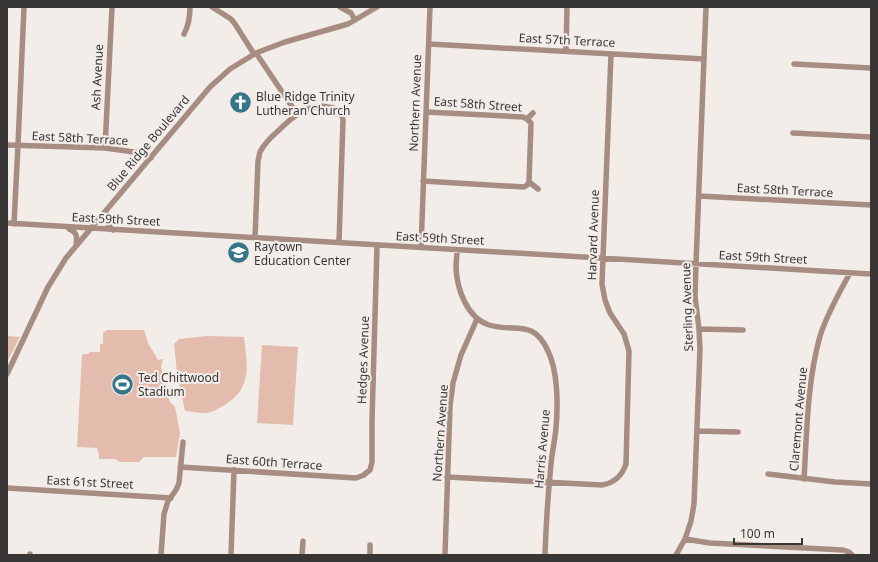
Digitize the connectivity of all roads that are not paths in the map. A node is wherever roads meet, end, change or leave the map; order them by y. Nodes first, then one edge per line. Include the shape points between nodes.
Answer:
1 (24, 7) edge
2 (112, 7) edge
3 (190, 7) edge
4 (212, 7) edge
5 (340, 7) edge
6 (377, 7) edge
7 (430, 7) edge
8 (567, 7) edge
9 (706, 7) edge
10 (355, 20) junction
11 (184, 34) dead end
12 (429, 44) junction
13 (566, 51) junction
14 (255, 53) junction
15 (611, 54) junction
16 (704, 58) junction
17 (794, 64) dead end
18 (871, 68) edge
19 (426, 112) junction
20 (534, 113) dead end
21 (297, 114) junction
22 (528, 119) junction
23 (793, 133) dead end
24 (871, 136) edge
25 (7, 145) edge
26 (18, 145) junction
27 (104, 148) junction
28 (150, 158) junction
29 (424, 181) junction
30 (529, 182) junction
31 (538, 189) dead end
32 (699, 196) junction
33 (871, 205) edge
34 (106, 211) junction
35 (7, 223) edge
36 (14, 224) junction
37 (65, 227) junction
38 (90, 228) junction
39 (113, 230) junction
40 (255, 238) junction
41 (339, 243) junction
42 (76, 246) junction
43 (377, 246) junction
44 (421, 248) junction
45 (458, 250) junction
46 (603, 259) junction
47 (696, 264) junction
48 (850, 273) junction
49 (871, 274) edge
50 (477, 318) junction
51 (699, 329) junction
52 (743, 330) dead end
53 (7, 374) edge
54 (697, 431) junction
55 (738, 432) dead end
56 (183, 442) dead end
57 (180, 467) junction
58 (234, 470) junction
59 (366, 473) joint
60 (768, 474) dead end
61 (447, 477) junction
62 (804, 478) junction
63 (550, 482) junction
64 (871, 484) edge
65 (7, 488) edge
66 (171, 498) junction
67 (685, 539) junction
68 (303, 541) dead end
69 (370, 545) dead end
70 (161, 555) edge
71 (231, 555) edge
72 (302, 555) edge
73 (370, 555) edge
74 (445, 555) edge
75 (545, 555) edge
76 (676, 555) edge
77 (852, 555) edge

1 - 26 street
2 - 27 street, Ash Avenue
3 - 11 street via 188,26
4 - 14 street via 231,19
5 - 10 street via 351,13
6 - 10 street, Blue Ridge Boulevard
7 - 12 street, Northern Avenue
8 - 13 street
9 - 16 street, Sterling Avenue
10 - 14 street, Blue Ridge Boulevard
12 - 13 street, East 57th Terrace
12 - 19 street, Northern Avenue
13 - 15 street, East 57th Terrace
14 - 21 street
14 - 28 street, Blue Ridge Boulevard via 230,69 210,87
15 - 16 street, East 57th Terrace
15 - 46 street, Harvard Avenue
16 - 32 street, Sterling Avenue
17 - 18 street
19 - 22 street, East 58th Street
19 - 29 street, Northern Avenue
20 - 22 street
21 - 40 street via 274,134 260,153
21 - 41 street via 325,106 335,108 342,116
22 - 30 street via 531,123
23 - 24 street
25 - 26 street, East 58th Terrace
26 - 27 street, East 58th Terrace
26 - 36 street
27 - 28 street, East 58th Terrace via 141,153
28 - 34 street, Blue Ridge Boulevard
29 - 30 street via 524,187
29 - 44 street, Northern Avenue
30 - 31 street
32 - 33 street, East 58th Terrace
32 - 47 street, Sterling Avenue
34 - 38 street, Blue Ridge Boulevard
34 - 39 street via 106,223
35 - 36 street, East 59th Street
36 - 37 street, East 59th Street
37 - 38 street, East 59th Street
37 - 42 street via 74,231
38 - 39 street, East 59th Street
38 - 42 street, Blue Ridge Boulevard
39 - 40 street, East 59th Street
40 - 41 street, East 59th Street
41 - 43 street, East 59th Street
42 - 53 street, Blue Ridge Boulevard via 48,287
43 - 44 street, East 59th Street
43 - 59 street, Hedges Avenue via 372,462 370,470
44 - 45 street, East 59th Street
45 - 46 street, East 59th Street
45 - 50 street via 456,269 459,286 466,306
46 - 47 street, East 59th Street
46 - 63 street, Harvard Avenue via 602,284 605,300 628,346 626,464 616,480 602,485
47 - 48 street, East 59th Street
47 - 51 street, Sterling Avenue via 695,296
48 - 49 street, East 59th Street
48 - 62 street, Claremont Avenue via 827,317 816,356 808,402
50 - 61 street, Northern Avenue via 461,355 453,383
50 - 63 street, Harris Avenue via 490,325 532,331 539,336 548,351 557,392
51 - 52 street
51 - 54 street, Sterling Avenue
54 - 55 street
54 - 67 street, Sterling Avenue via 694,504
56 - 57 street
57 - 58 street, East 60th Terrace
57 - 66 street via 179,483
58 - 59 street, East 60th Terrace via 356,478
58 - 71 street
60 - 62 street
61 - 63 street
61 - 74 street, Northern Avenue
62 - 64 street
63 - 75 street, Harris Avenue
65 - 66 street, East 61st Street
66 - 70 street via 164,514
67 - 76 street, Sterling Avenue
67 - 77 street via 710,543 843,550
68 - 72 street
69 - 73 street

